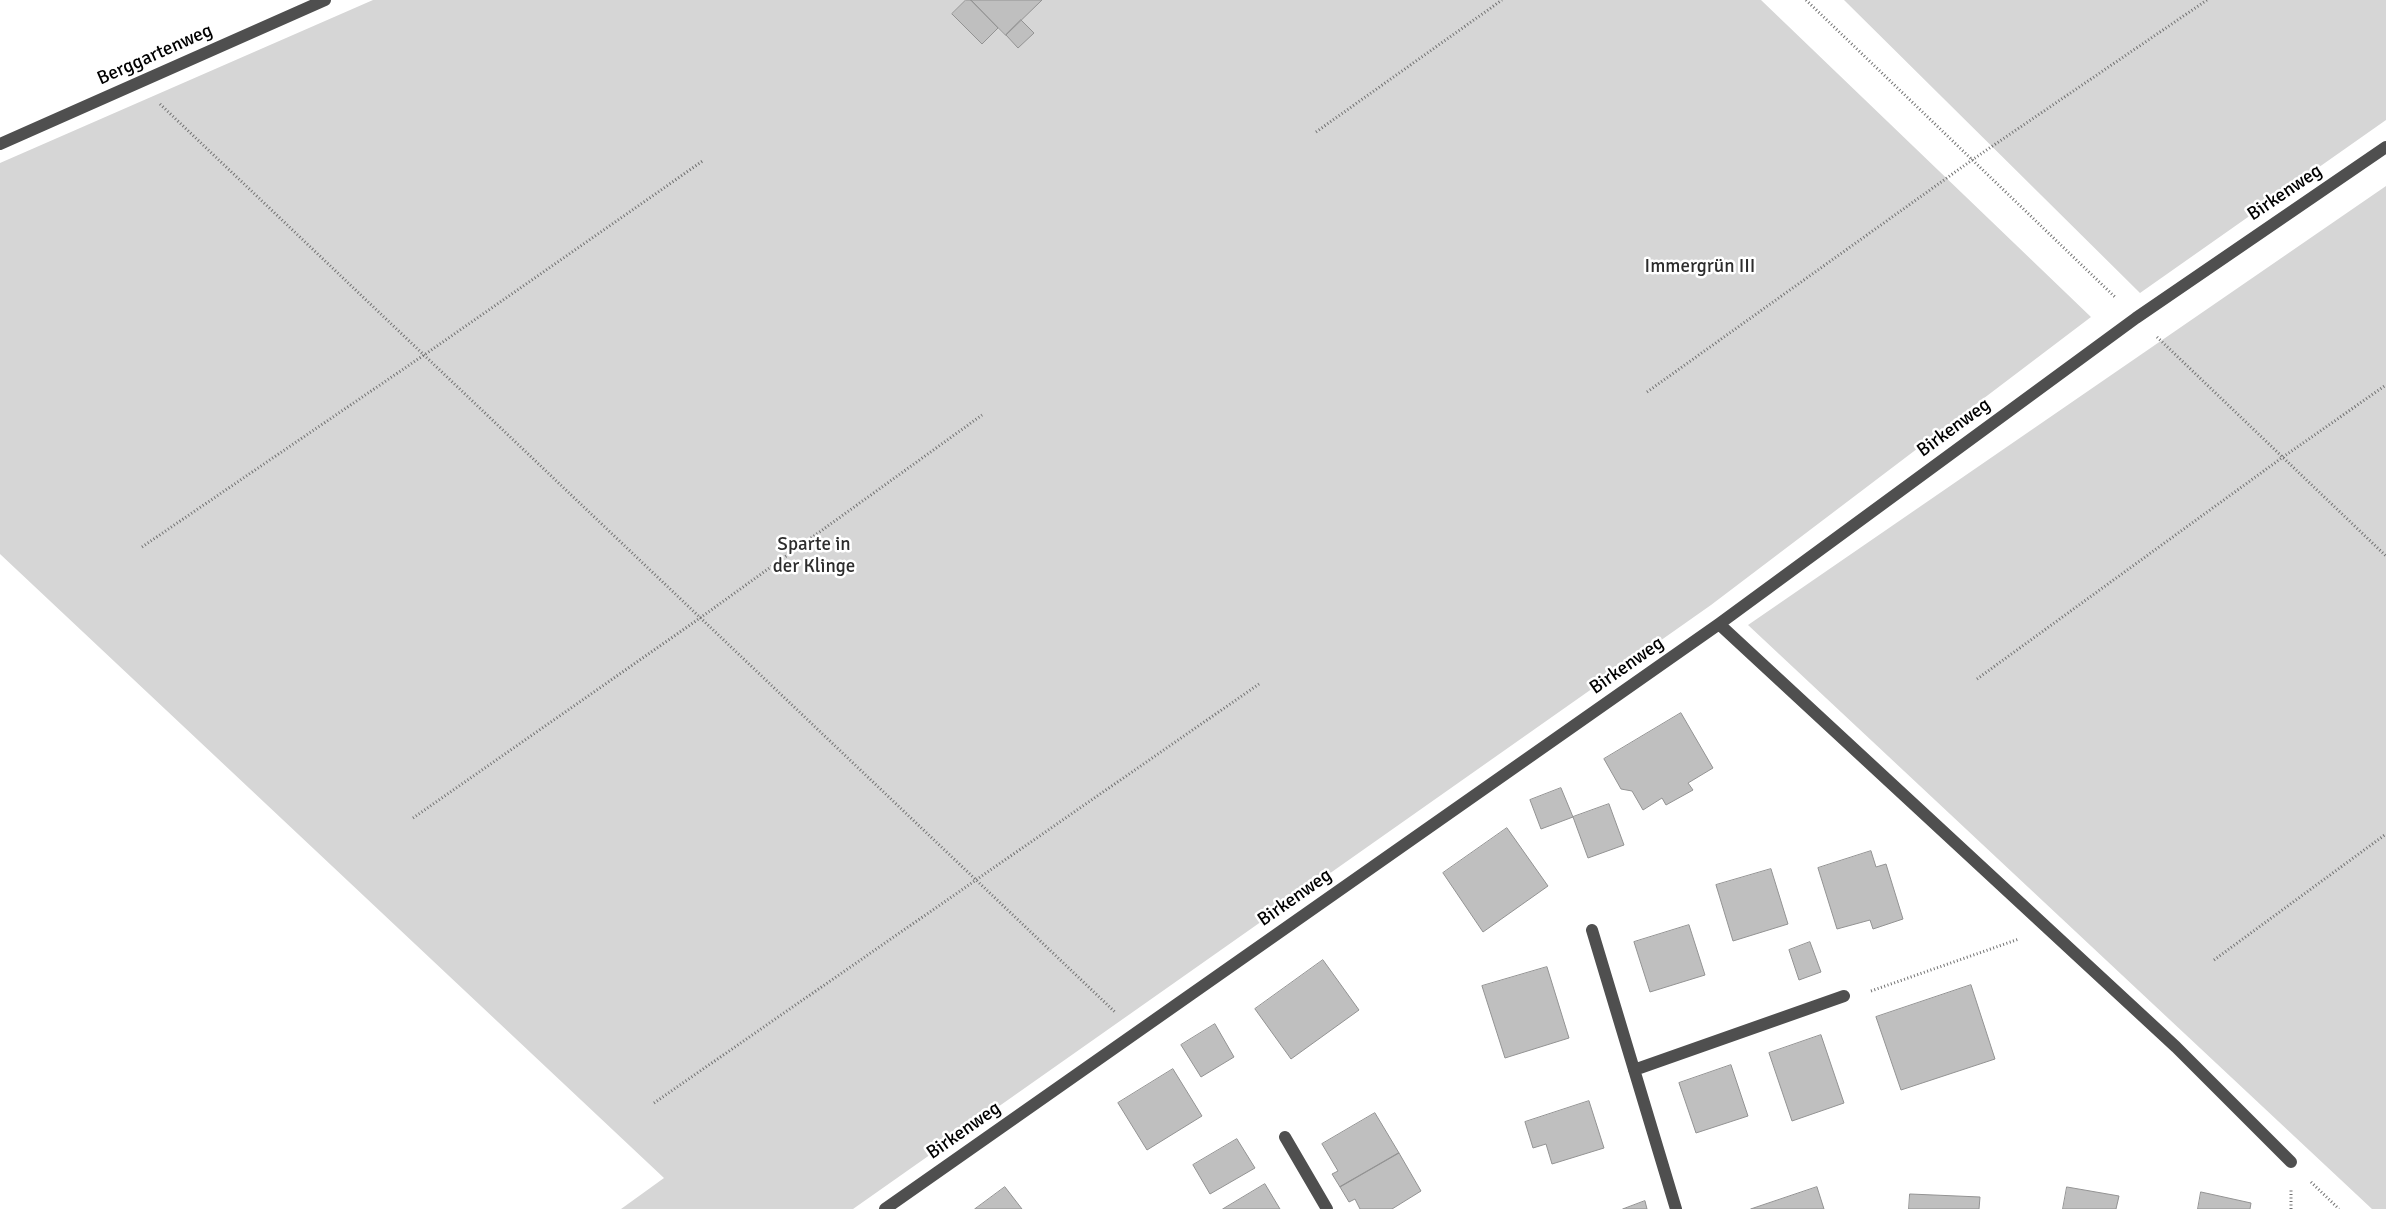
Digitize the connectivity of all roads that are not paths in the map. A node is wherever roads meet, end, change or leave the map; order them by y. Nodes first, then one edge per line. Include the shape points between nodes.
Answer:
1 (325, 0) edge
2 (0, 144) edge
3 (2386, 146) edge
4 (1718, 624) junction
5 (1592, 930) dead end
6 (1844, 996) road end
7 (1634, 1070) junction
8 (1285, 1137) dead end
9 (2291, 1162) road end
10 (885, 1209) edge
11 (1327, 1209) edge
12 (1676, 1209) edge

1 - 2 street, Berggartenweg
3 - 4 street, Birkenweg via 2136,318
4 - 9 street via 2176,1047
4 - 10 street, Birkenweg
5 - 7 street
6 - 7 street
7 - 12 street
8 - 11 street

